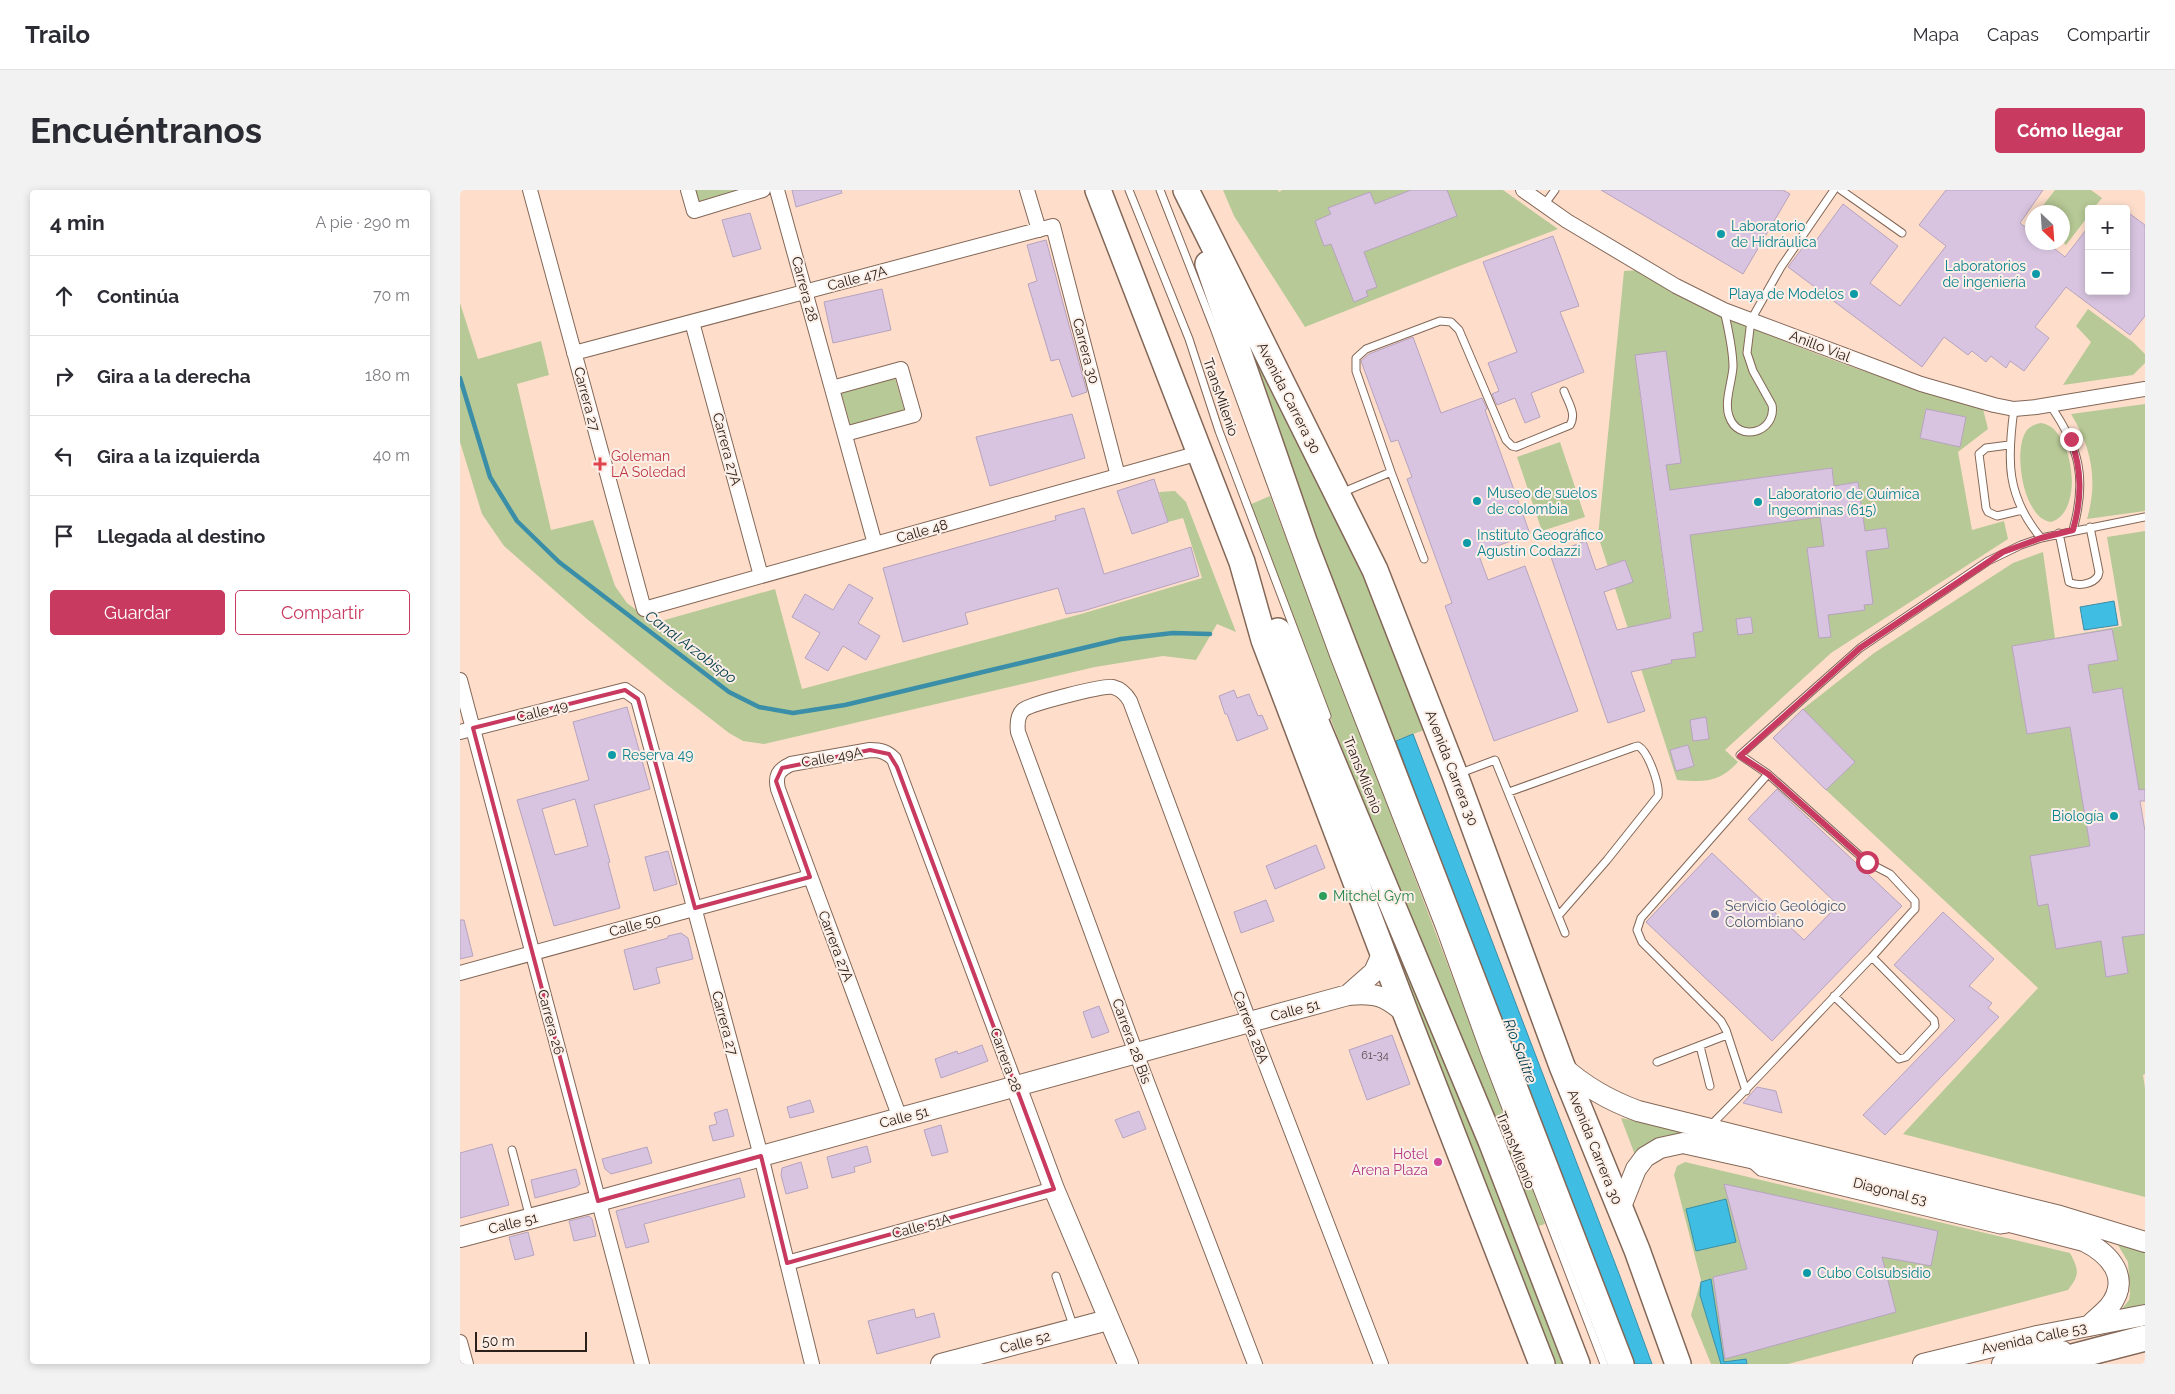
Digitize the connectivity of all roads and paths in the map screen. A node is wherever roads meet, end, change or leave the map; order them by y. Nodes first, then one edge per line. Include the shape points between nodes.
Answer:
1 (530, 190) edge
2 (688, 190) edge
3 (763, 190) edge
4 (777, 190) edge
5 (1027, 190) edge
6 (1098, 190) edge
7 (1129, 190) edge
8 (1160, 190) edge
9 (1184, 190) edge
10 (1523, 190) edge
11 (1555, 190) edge
12 (1834, 190) edge
13 (1841, 190) edge
14 (1543, 206) junction
15 (1054, 226) joint
16 (1039, 230) junction
17 (1902, 233) dead end
18 (806, 292) junction
19 (1724, 310) junction
20 (1750, 320) junction
21 (692, 322) junction
22 (574, 353) junction
23 (832, 388) junction
24 (2145, 389) edge
25 (1564, 391) dead end
26 (2050, 405) junction
27 (2014, 409) junction
28 (845, 434) junction
29 (2009, 445) junction
30 (1199, 453) junction
31 (1391, 472) junction
32 (1118, 476) junction
33 (1338, 494) junction
34 (2022, 510) junction
35 (2145, 517) edge
36 (2090, 527) junction
37 (2073, 530) junction
38 (2059, 533) junction
39 (2041, 538) junction
40 (875, 544) junction
41 (1424, 558) dead end
42 (1242, 562) junction
43 (761, 576) junction
44 (644, 609) joint
45 (460, 680) edge
46 (625, 690) joint
47 (1019, 716) joint
48 (1330, 723) dead end
49 (466, 730) edge
50 (889, 754) joint
51 (778, 774) joint
52 (1768, 774) junction
53 (1455, 775) junction
54 (1509, 792) junction
55 (810, 877) junction
56 (695, 908) junction
57 (1558, 915) junction
58 (1565, 933) dead end
59 (1383, 952) junction
60 (533, 953) junction
61 (1872, 957) junction
62 (460, 973) edge
63 (1348, 995) junction
64 (1834, 996) junction
65 (1406, 1014) junction
66 (1249, 1022) junction
67 (1727, 1035) junction
68 (1700, 1046) junction
69 (1136, 1053) junction
70 (1657, 1062) dead end
71 (1562, 1066) junction
72 (1475, 1081) dead end
73 (1016, 1086) junction
74 (1710, 1086) dead end
75 (1746, 1091) junction
76 (900, 1118) junction
77 (1709, 1127) junction
78 (512, 1150) dead end
79 (761, 1156) junction
80 (1508, 1161) dead end
81 (1054, 1189) junction
82 (598, 1201) junction
83 (1620, 1209) junction
84 (530, 1218) junction
85 (460, 1237) edge
86 (2145, 1242) edge
87 (787, 1263) junction
88 (1056, 1276) dead end
89 (2145, 1315) edge
90 (1108, 1320) junction
91 (2089, 1326) junction
92 (1074, 1329) junction
93 (2145, 1337) edge
94 (460, 1342) edge
95 (466, 1364) edge
96 (642, 1364) edge
97 (812, 1364) edge
98 (941, 1364) edge
99 (1128, 1364) edge
100 (1254, 1364) edge
101 (1381, 1364) edge
102 (1542, 1364) edge
103 (1577, 1364) edge
104 (1604, 1364) edge
105 (1621, 1364) edge
106 (1678, 1364) edge
107 (1924, 1364) edge
108 (2004, 1364) edge
109 (2045, 1364) edge

1 - 22 street, Carrera 27
2 - 3 street via 694,211
4 - 18 street, Carrera 28
5 - 16 street
6 - 30 highway
7 - 48 lane, TransMilenio via 1185,329 1223,440
8 - 104 lane, TransMilenio via 1214,328 1330,648
9 - 33 highway, Avenida Carrera 30
9 - 105 highway, Avenida Carrera 30 via 1308,554
10 - 14 street, Anillo Vial
11 - 14 lane
12 - 20 lane via 1781,267
13 - 17 lane
14 - 19 street, Anillo Vial via 1676,286
15 - 16 street, Calle 47A
15 - 32 street, Carrera 30
16 - 18 street, Calle 47A
18 - 21 street, Calle 47A
18 - 23 street, Carrera 28
19 - 20 street, Anillo Vial
19 - 20 lane via 1733,356 1728,412 1735,426 1747,432 1765,427 1773,410 1747,353
20 - 27 street, Anillo Vial via 1921,384
21 - 22 street, Calle 47A
21 - 43 street, Carrera 27A
22 - 44 street, Carrera 27
23 - 28 street, Carrera 28
23 - 28 street via 901,369 914,415
24 - 26 street, Anillo Vial
25 - 31 lane via 1572,412 1570,424 1516,447 1506,440 1459,330 1451,322 1440,321 1366,349 1356,358 1356,371
26 - 27 street, Anillo Vial
26 - 37 lane via 2071,439 2079,466 2080,497
27 - 29 lane
28 - 40 street, Carrera 28
29 - 34 lane via 2012,484
29 - 34 lane via 1986,448 1978,454 1986,508 1997,516
30 - 32 street, Calle 48
30 - 42 highway
31 - 33 lane
31 - 41 lane
32 - 40 street, Calle 48
33 - 53 highway, Avenida Carrera 30 via 1375,570
34 - 39 lane
35 - 36 lane
36 - 37 lane
36 - 38 lane via 2099,572 2092,582 2078,585 2069,582
37 - 38 lane
38 - 39 lane
39 - 52 lane via 1988,561 1860,648 1740,756
40 - 43 street, Calle 48
42 - 59 highway via 1264,640
42 - 103 highway via 1278,631 1360,824 1491,1141
43 - 44 street, Calle 48
45 - 49 street, Carrera 26
46 - 49 street, Calle 49
46 - 56 street, Carrera 27 via 638,699
47 - 66 street, Carrera 28A via 1030,705 1107,686 1121,690 1130,701
47 - 69 street, Carrera 28 Bis via 1018,732
49 - 60 street, Carrera 26
50 - 51 street, Calle 49A via 870,750 791,764
50 - 73 street, Carrera 28 via 897,767
51 - 55 street, Carrera 27A via 778,789
52 - 61 lane via 1867,862 1890,874 1915,901 1915,909
52 - 67 lane via 1641,918 1636,930 1642,942 1721,1020
53 - 54 lane via 1495,760
53 - 71 highway, Avenida Carrera 30
54 - 57 lane
54 - 57 lane via 1638,746 1645,752 1658,784 1658,796
55 - 56 street, Calle 50
55 - 76 street, Carrera 27A
56 - 60 street, Calle 50
56 - 79 street, Carrera 27
57 - 58 lane
59 - 63 street, Calle 51 via 1374,972
59 - 65 highway
60 - 62 street, Calle 50
60 - 82 street, Carrera 26
61 - 64 lane
61 - 64 lane via 1936,1023 1906,1058 1899,1060
63 - 65 street, Calle 51 via 1384,997
63 - 66 street, Calle 51
64 - 75 lane
65 - 102 highway
66 - 69 street, Calle 51
66 - 101 street, Carrera 28A
67 - 68 lane
67 - 75 lane
68 - 70 lane
68 - 74 lane
69 - 73 street, Calle 51
69 - 100 street, Carrera 28 Bis
71 - 77 street, Diagonal 53 via 1590,1089 1614,1103
71 - 83 highway, Avenida Carrera 30
72 - 80 lane, TransMilenio
73 - 76 street, Calle 51
73 - 81 street, Carrera 28
75 - 77 lane
76 - 79 street, Calle 51
77 - 86 street, Diagonal 53 via 2060,1216
78 - 84 lane
79 - 82 street, Calle 51
79 - 87 street, Carrera 27
81 - 87 street, Calle 51A
81 - 90 street, Carrera 28
82 - 84 street, Calle 51
82 - 96 street, Carrera 26
83 - 91 street, Diagonal 53 via 1636,1169 1645,1157 1653,1151 1683,1143 1742,1155 1809,1177 1958,1214 2026,1225 2084,1241 2100,1249 2112,1261 2118,1286 2114,1299
83 - 106 highway, Avenida Carrera 30
84 - 85 street, Calle 51
87 - 97 street, Carrera 27
88 - 92 lane
89 - 91 street, Avenida Calle 53
90 - 92 street, Calle 52
90 - 99 street, Carrera 28
91 - 107 street, Avenida Calle 53 via 1998,1344
92 - 98 street, Calle 52
93 - 108 street, Avenida Calle 53
93 - 109 highway
94 - 95 street

